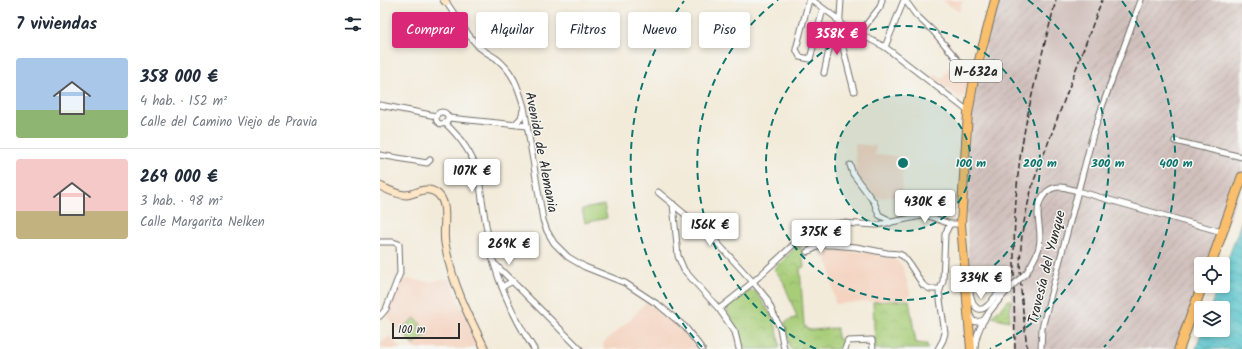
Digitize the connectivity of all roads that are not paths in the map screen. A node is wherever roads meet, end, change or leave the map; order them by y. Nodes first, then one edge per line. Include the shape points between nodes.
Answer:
1 (809, 0) edge
2 (812, 0) edge
3 (841, 0) edge
4 (882, 0) edge
5 (905, 0) edge
6 (995, 0) edge
7 (1141, 0) edge
8 (445, 1) edge
9 (823, 8) junction
10 (840, 24) junction
11 (862, 30) dead end
12 (839, 32) junction
13 (886, 47) junction
14 (824, 73) dead end
15 (974, 79) junction
16 (854, 91) dead end
17 (380, 105) edge
18 (524, 107) junction
19 (968, 111) junction
20 (436, 116) junction
21 (449, 118) junction
22 (445, 124) junction
23 (515, 124) junction
24 (527, 126) junction
25 (1176, 141) dead end
26 (380, 155) edge
27 (1242, 157) edge
28 (430, 160) dead end
29 (850, 165) dead end
30 (1242, 177) edge
31 (380, 186) edge
32 (1078, 191) junction
33 (658, 192) dead end
34 (673, 204) junction
35 (890, 223) junction
36 (950, 224) junction
37 (961, 224) junction
38 (1222, 232) junction
39 (380, 242) edge
40 (807, 252) dead end
41 (1213, 257) edge
42 (494, 264) junction
43 (966, 276) junction
44 (513, 282) junction
45 (753, 282) junction
46 (502, 287) junction
47 (1007, 288) junction
48 (940, 289) junction
49 (1199, 293) edge
50 (719, 309) junction
51 (968, 310) junction
52 (380, 316) edge
53 (984, 320) junction
54 (485, 349) edge
55 (534, 349) edge
56 (580, 349) edge
57 (702, 349) edge
58 (739, 349) edge
59 (784, 349) edge
60 (845, 349) edge
61 (873, 349) edge
62 (938, 349) edge
63 (971, 349) edge
64 (975, 349) edge
65 (1041, 349) edge
66 (1179, 349) edge

1 - 9 street via 796,49 800,57 810,59
2 - 9 street
3 - 10 street
4 - 11 street
5 - 13 street
5 - 15 street
6 - 15 main road, N-632a
7 - 32 street, Travesía del Yunque via 1102,104
8 - 18 street, Avenida de Alemania via 480,48 510,71
9 - 10 street
10 - 12 street
10 - 13 street
12 - 14 street via 832,36
12 - 16 street
13 - 19 street
15 - 19 main road, N-632a
17 - 20 street
18 - 23 street via 521,118
18 - 24 street, Avenida de Alemania
19 - 37 main road, N-632a
20 - 21 street via 442,112
20 - 22 street via 438,122
21 - 22 street
21 - 23 street
22 - 42 street via 463,142 475,164
23 - 24 street
24 - 57 street, Avenida de Alemania via 543,220 554,243 568,257 585,267 625,283 660,306 685,327
25 - 27 street
26 - 28 street via 426,163
29 - 35 street via 853,174 874,202 879,216
30 - 38 highway
31 - 54 street via 398,194 406,195 430,189 440,195 444,204 444,243 451,268 460,297
32 - 38 street
32 - 47 street, bridge via 1060,187 1044,194 1039,202 1041,235 1034,260
32 - 65 street, Travesía del Yunque via 1042,328
33 - 34 street
34 - 45 street via 711,236
34 - 50 street via 678,256 684,270
35 - 36 street via 926,215
35 - 45 street via 877,225 842,222 821,226 805,234
36 - 37 street
36 - 48 street via 945,234 943,281
37 - 43 main road, N-632a
38 - 41 highway
39 - 52 street via 399,244 400,273 386,309
40 - 48 street via 820,245 832,245 899,254 908,262 923,285 930,289
42 - 44 street
42 - 46 street
43 - 47 street via 972,304 976,308 986,307
43 - 51 main road, N-632a
44 - 46 street
44 - 56 street
45 - 50 street
45 - 59 street via 767,299 780,328
46 - 55 street via 509,306
47 - 53 street
48 - 62 street via 945,333
49 - 66 highway
50 - 58 street via 735,332
51 - 53 street via 973,321
51 - 63 main road, N-632a
53 - 64 street via 978,332
60 - 61 street via 848,341 872,340

